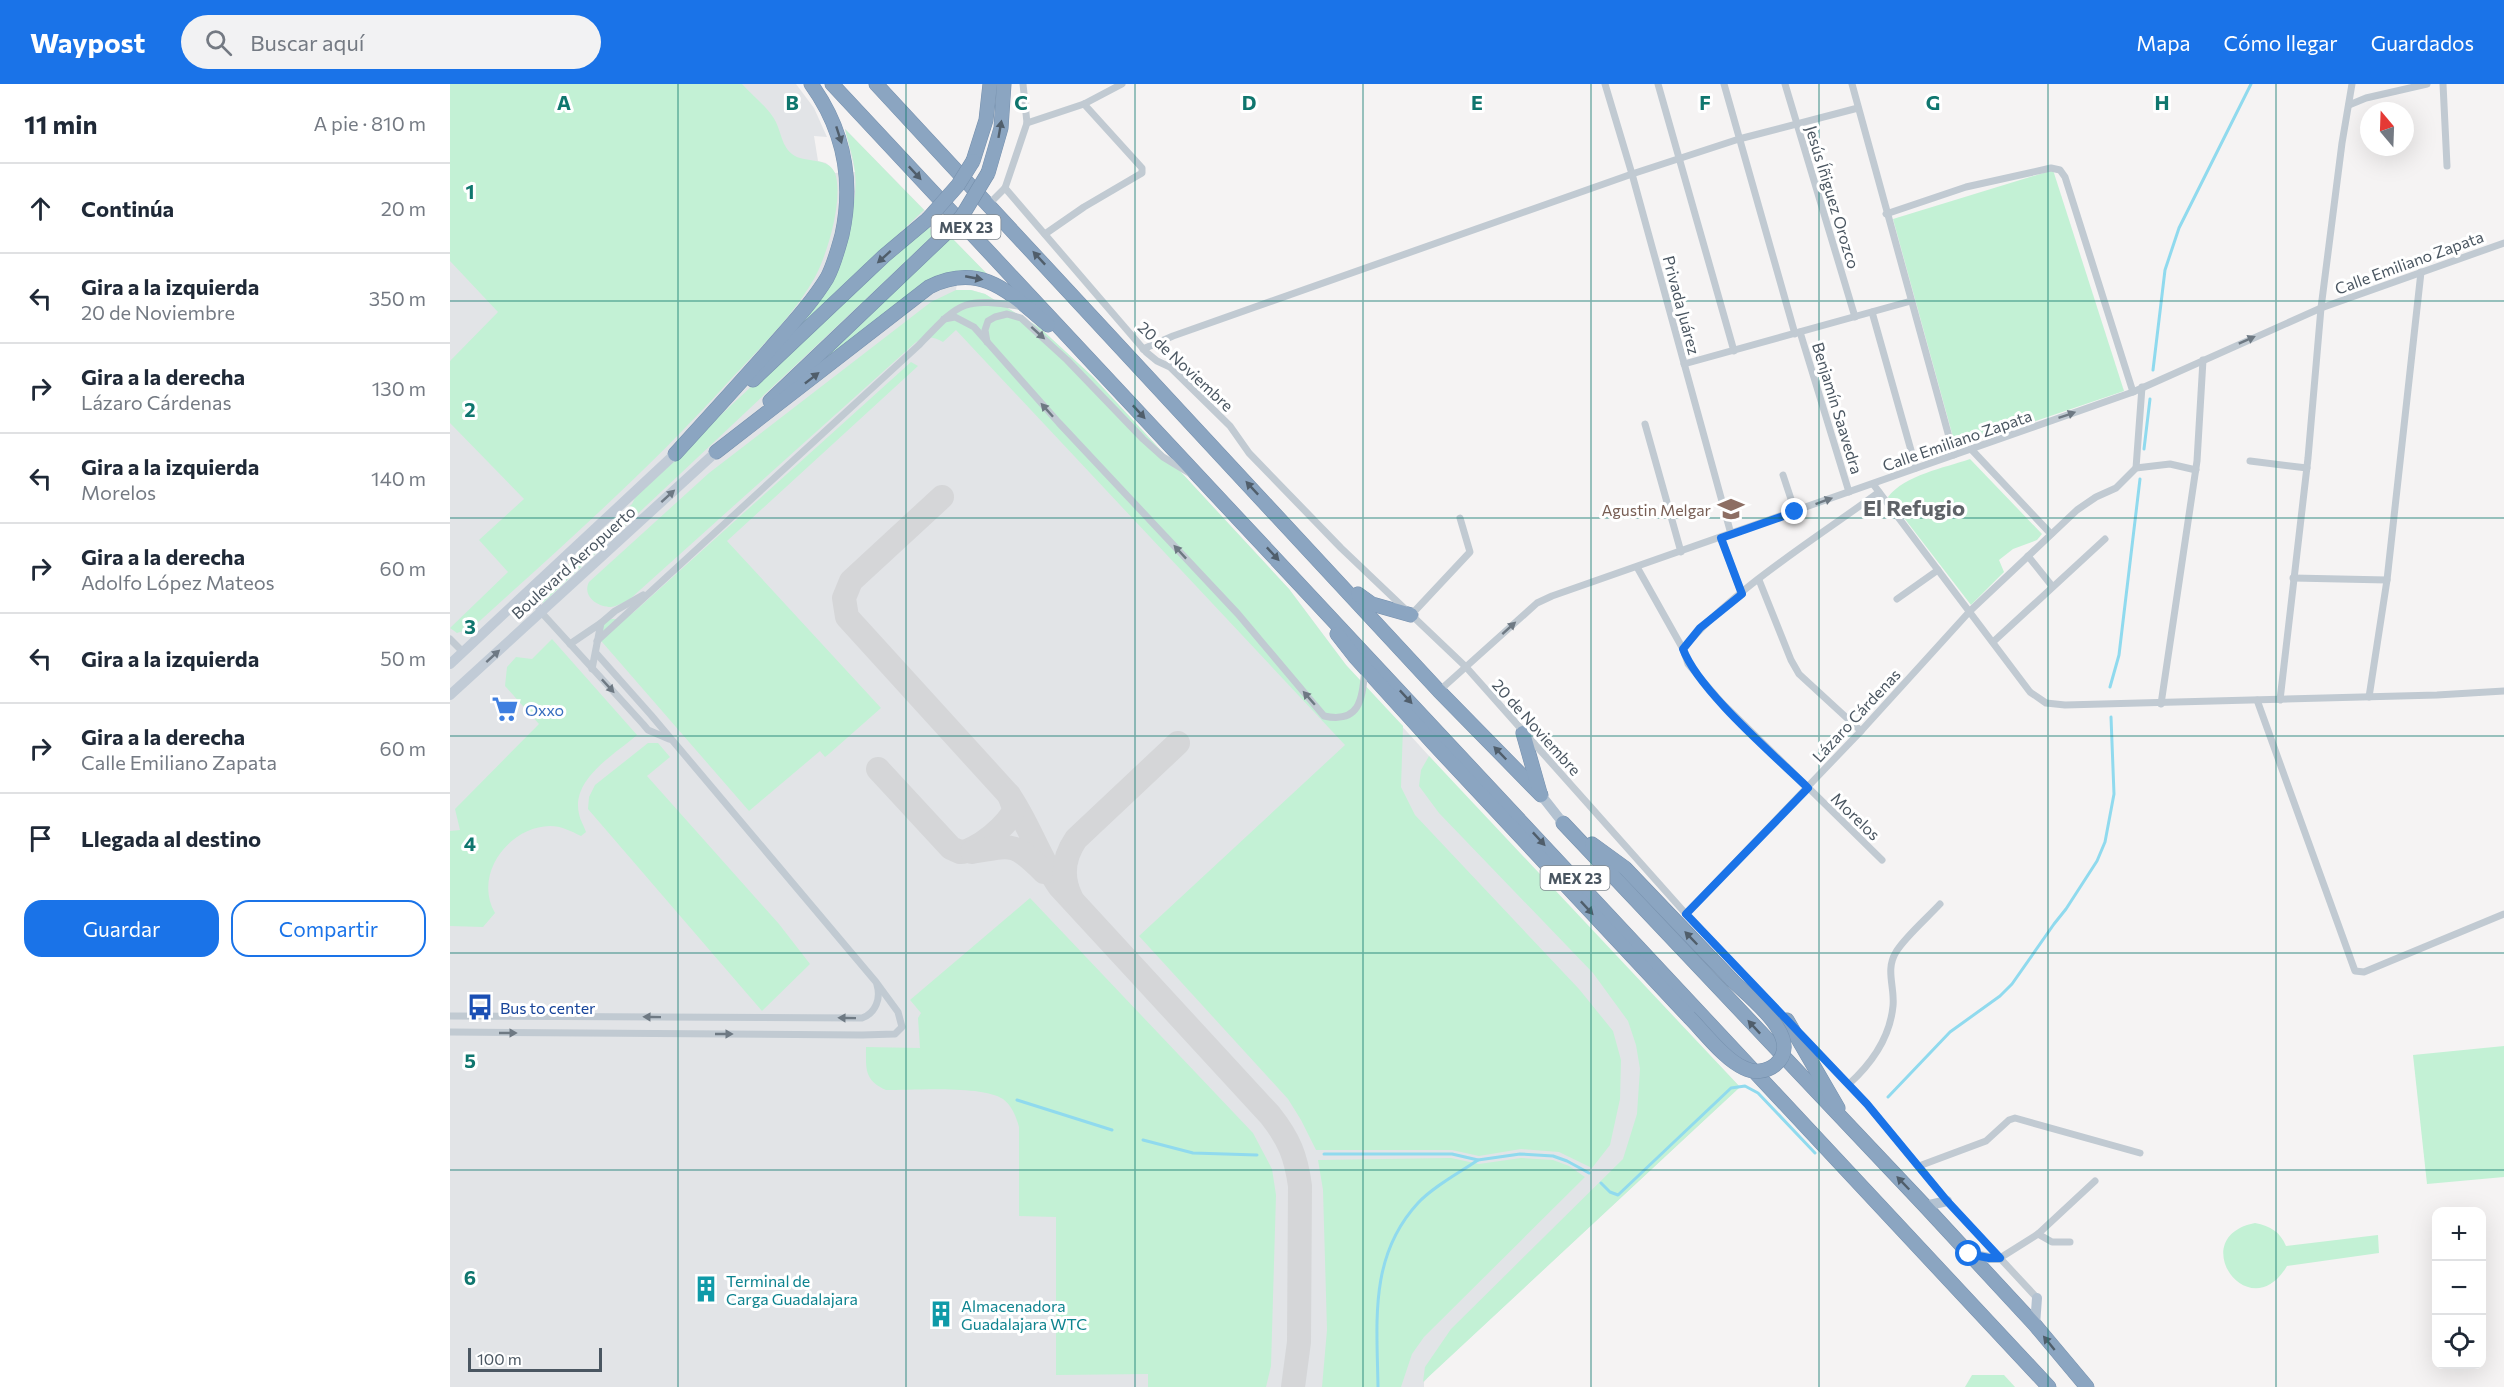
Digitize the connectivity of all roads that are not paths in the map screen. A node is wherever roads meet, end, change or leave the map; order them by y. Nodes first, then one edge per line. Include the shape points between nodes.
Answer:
1 (811, 84) edge
2 (832, 84) edge
3 (990, 84) edge
4 (1004, 84) edge
5 (1023, 84) edge
6 (1122, 84) edge
7 (1605, 84) edge
8 (1658, 84) edge
9 (1724, 84) edge
10 (1785, 84) edge
11 (1852, 84) edge
12 (2352, 84) edge
13 (2427, 84) edge
14 (2443, 84) edge
15 (876, 85) edge
16 (1084, 104) junction
17 (2349, 105) junction
18 (1858, 108) junction
19 (1027, 123) junction
20 (1797, 125) junction
21 (1739, 139) junction
22 (1680, 158) junction
23 (2447, 166) dead end
24 (1632, 174) junction
25 (1005, 188) junction
26 (989, 204) junction
27 (1886, 214) junction
28 (1046, 234) junction
29 (2504, 243) edge
30 (2421, 272) junction
31 (1911, 301) junction
32 (1027, 308) junction
33 (2321, 308) junction
34 (1872, 312) junction
35 (1855, 317) junction
36 (944, 319) junction
37 (1797, 333) junction
38 (987, 342) junction
39 (1143, 349) junction
40 (1734, 351) junction
41 (2203, 360) junction
42 (1684, 364) junction
43 (1099, 369) junction
44 (2142, 387) junction
45 (2133, 392) junction
46 (1645, 424) dead end
47 (1971, 449) junction
48 (716, 452) junction
49 (675, 454) junction
50 (1954, 455) junction
51 (2250, 461) dead end
52 (1916, 468) junction
53 (2136, 468) junction
54 (2307, 468) junction
55 (2196, 470) junction
56 (1784, 474) dead end
57 (1201, 478) junction
58 (1873, 484) junction
59 (1849, 492) junction
60 (1880, 492) junction
61 (635, 493) junction
62 (1795, 512) junction
63 (1460, 518) dead end
64 (1731, 534) junction
65 (2051, 534) junction
66 (1721, 538) junction
67 (2105, 539) dead end
68 (1681, 552) junction
69 (2028, 556) junction
70 (1637, 567) junction
71 (1938, 570) junction
72 (1334, 576) junction
73 (2293, 578) junction
74 (1759, 580) junction
75 (2387, 580) junction
76 (1299, 581) junction
77 (2052, 586) junction
78 (651, 592) junction
79 (1742, 594) junction
80 (1897, 599) dead end
81 (1970, 611) junction
82 (541, 612) junction
83 (1411, 615) junction
84 (601, 623) junction
85 (450, 639) edge
86 (597, 641) junction
87 (1993, 642) junction
88 (570, 644) junction
89 (1683, 649) junction
90 (464, 652) junction
91 (596, 653) junction
92 (450, 664) edge
93 (1466, 667) junction
94 (592, 669) junction
95 (1365, 669) junction
96 (1439, 691) junction
97 (2504, 691) edge
98 (450, 696) edge
99 (2369, 697) junction
100 (2257, 700) junction
101 (2280, 700) junction
102 (2161, 704) junction
103 (1861, 731) junction
104 (1523, 733) junction
105 (671, 741) junction
106 (1808, 788) junction
107 (1541, 795) junction
108 (1563, 823) junction
109 (1882, 860) dead end
110 (1940, 904) dead end
111 (1686, 914) junction
112 (2504, 914) edge
113 (876, 982) junction
114 (450, 1016) edge
115 (1787, 1020) junction
116 (450, 1032) edge
117 (1849, 1084) junction
118 (1852, 1131) junction
119 (2140, 1153) dead end
120 (1919, 1166) junction
121 (2095, 1181) dead end
122 (1947, 1201) junction
123 (1925, 1206) junction
124 (2038, 1234) junction
125 (2070, 1242) dead end
126 (1969, 1254) junction
127 (2000, 1258) junction
128 (2037, 1298) joint
129 (2035, 1325) junction
130 (2049, 1387) edge
131 (2087, 1387) edge

1 -> 49 highway via 836,126 843,149 848,194 838,251 828,276 805,310
2 -> 43 highway, MEX 23
3 -> 49 highway, bridge via 986,120 973,161 958,185 928,219
48 -> 4 highway, bridge via 962,216 988,173 1001,128
5 - 19 street
6 - 16 street
7 - 24 street, Privada Juárez
8 - 22 street
9 - 21 street, Benjamín Saavedra
10 - 20 street, Jesús Íñiguez Orozco
11 - 18 street
12 - 17 street
13 - 17 street
14 - 23 street
15 - 26 highway, MEX 23
16 - 19 street
16 - 28 street via 1142,168 1142,173
17 - 33 street
18 - 20 street
18 - 27 street
19 - 25 street
20 - 21 street
20 - 35 street, Jesús Íñiguez Orozco
21 - 22 street
21 - 37 street, Benjamín Saavedra
22 - 24 street
22 - 40 street
24 - 39 street
24 - 42 street, Privada Juárez
25 - 26 street
25 - 28 street, 20 de Noviembre
72 -> 26 highway, MEX 23
27 - 31 street
27 - 45 street via 1966,187 2051,168 2060,170 2066,177
28 - 39 street, 20 de Noviembre
29 - 30 street, Calle Emiliano Zapata
30 - 33 street, Calle Emiliano Zapata
30 - 75 street
31 - 34 street
31 - 50 street
32 - 36 street via 968,303
32 - 43 highway
48 -> 32 highway via 942,280 958,276 990,282
41 -> 33 street, Calle Emiliano Zapata
33 - 54 street
34 - 35 street
34 - 52 street
35 - 37 street
36 - 38 street via 963,320
36 - 78 street
37 - 40 street
37 - 59 street, Benjamín Saavedra
38 -> 57 street via 988,321 1007,314 1021,318 1163,457
95 -> 38 street via 1362,699 1353,713 1339,719 1324,716 1230,606
39 - 83 street, 20 de Noviembre via 1170,367 1230,426 1249,453
40 - 42 street
41 - 44 street, Calle Emiliano Zapata
41 - 55 street
42 - 64 street, Privada Juárez
43 -> 57 highway, MEX 23
44 - 45 street, Calle Emiliano Zapata
44 - 53 street
47 -> 45 street, Calle Emiliano Zapata
46 - 68 street
47 - 50 street, Calle Emiliano Zapata
47 - 65 street
82 -> 48 street, Boulevard Aeropuerto
49 - 61 street, Boulevard Aeropuerto
50 - 52 street, Calle Emiliano Zapata
51 - 54 street
52 - 58 street, Calle Emiliano Zapata
53 - 55 street via 2169,464
53 - 65 street, Lázaro Cárdenas via 2116,488 2077,510
54 - 73 street
55 - 102 street
56 - 62 street
57 -> 76 highway, MEX 23
58 - 59 street, Calle Emiliano Zapata
58 - 60 street
62 -> 59 street, Calle Emiliano Zapata
60 - 71 street
60 - 74 street
61 - 82 street via 537,589 535,598
61 - 90 street, Boulevard Aeropuerto
62 - 64 street, Calle Emiliano Zapata
63 - 83 street via 1470,552
64 - 66 street, Calle Emiliano Zapata
65 - 69 street, Lázaro Cárdenas
66 - 68 street, Calle Emiliano Zapata
66 - 79 street
67 - 77 street
68 - 70 street, Calle Emiliano Zapata
69 - 77 street
69 - 81 street, Lázaro Cárdenas
70 - 89 street, Morelos
93 -> 70 street, Calle Emiliano Zapata via 1537,603
71 - 80 street
71 - 81 street
72 - 83 highway via 1372,604
72 - 96 highway, MEX 23
73 - 75 street
73 - 101 street
74 - 79 street
74 - 103 street via 1799,674
75 - 99 street
76 - 95 highway
76 -> 130 highway, MEX 23
77 - 87 street
78 - 84 street
78 - 86 street
79 - 89 street via 1700,628
81 - 87 street
81 - 103 street, Lázaro Cárdenas
82 - 88 street
98 -> 82 street, Boulevard Aeropuerto
83 - 93 street, 20 de Noviembre
84 - 86 street
84 - 88 street
85 - 90 street
86 - 91 street
87 - 102 street via 2030,692 2046,703
88 - 94 street
89 - 106 street, Morelos via 1688,664 1715,695
90 - 92 street, Boulevard Aeropuerto
91 - 94 street
91 - 105 street
93 - 96 street, Calle Emiliano Zapata
93 - 104 street, 20 de Noviembre
94 -> 105 street via 648,730
95 -> 108 highway, bridge via 1735,1063 1758,1072 1775,1065 1784,1051 1776,1023 1624,868
107 -> 96 highway, MEX 23
97 - 99 street
99 - 101 street
100 - 101 street
100 - 102 street
100 - 112 street via 2355,971 2364,972
103 - 106 street, Lázaro Cárdenas
104 - 107 highway
104 - 111 street, 20 de Noviembre
105 - 113 street
106 - 109 street, Morelos
106 - 111 street, Lázaro Cárdenas
107 - 108 main road, MEX 23
118 -> 108 highway, MEX 23
110 - 117 street via 1896,952 1889,976 1893,1005 1886,1036 1866,1069
111 - 115 street, 20 de Noviembre
113 -> 114 street via 879,991 875,1008 862,1018
116 -> 113 street via 895,1034 902,1027 900,1018
115 - 117 street, 20 de Noviembre
115 - 118 highway
117 - 120 street, 20 de Noviembre
123 -> 118 highway, MEX 23
119 - 120 street via 2015,1118 1986,1141
120 - 122 street, 20 de Noviembre
121 - 124 street
122 - 123 main road
122 - 127 street, 20 de Noviembre
123 - 126 highway, MEX 23
124 - 125 street via 2052,1242
124 - 127 street
126 - 127 main road
126 - 129 highway, MEX 23
127 - 128 street, 20 de Noviembre
128 - 129 main road
131 -> 129 highway, MEX 23

